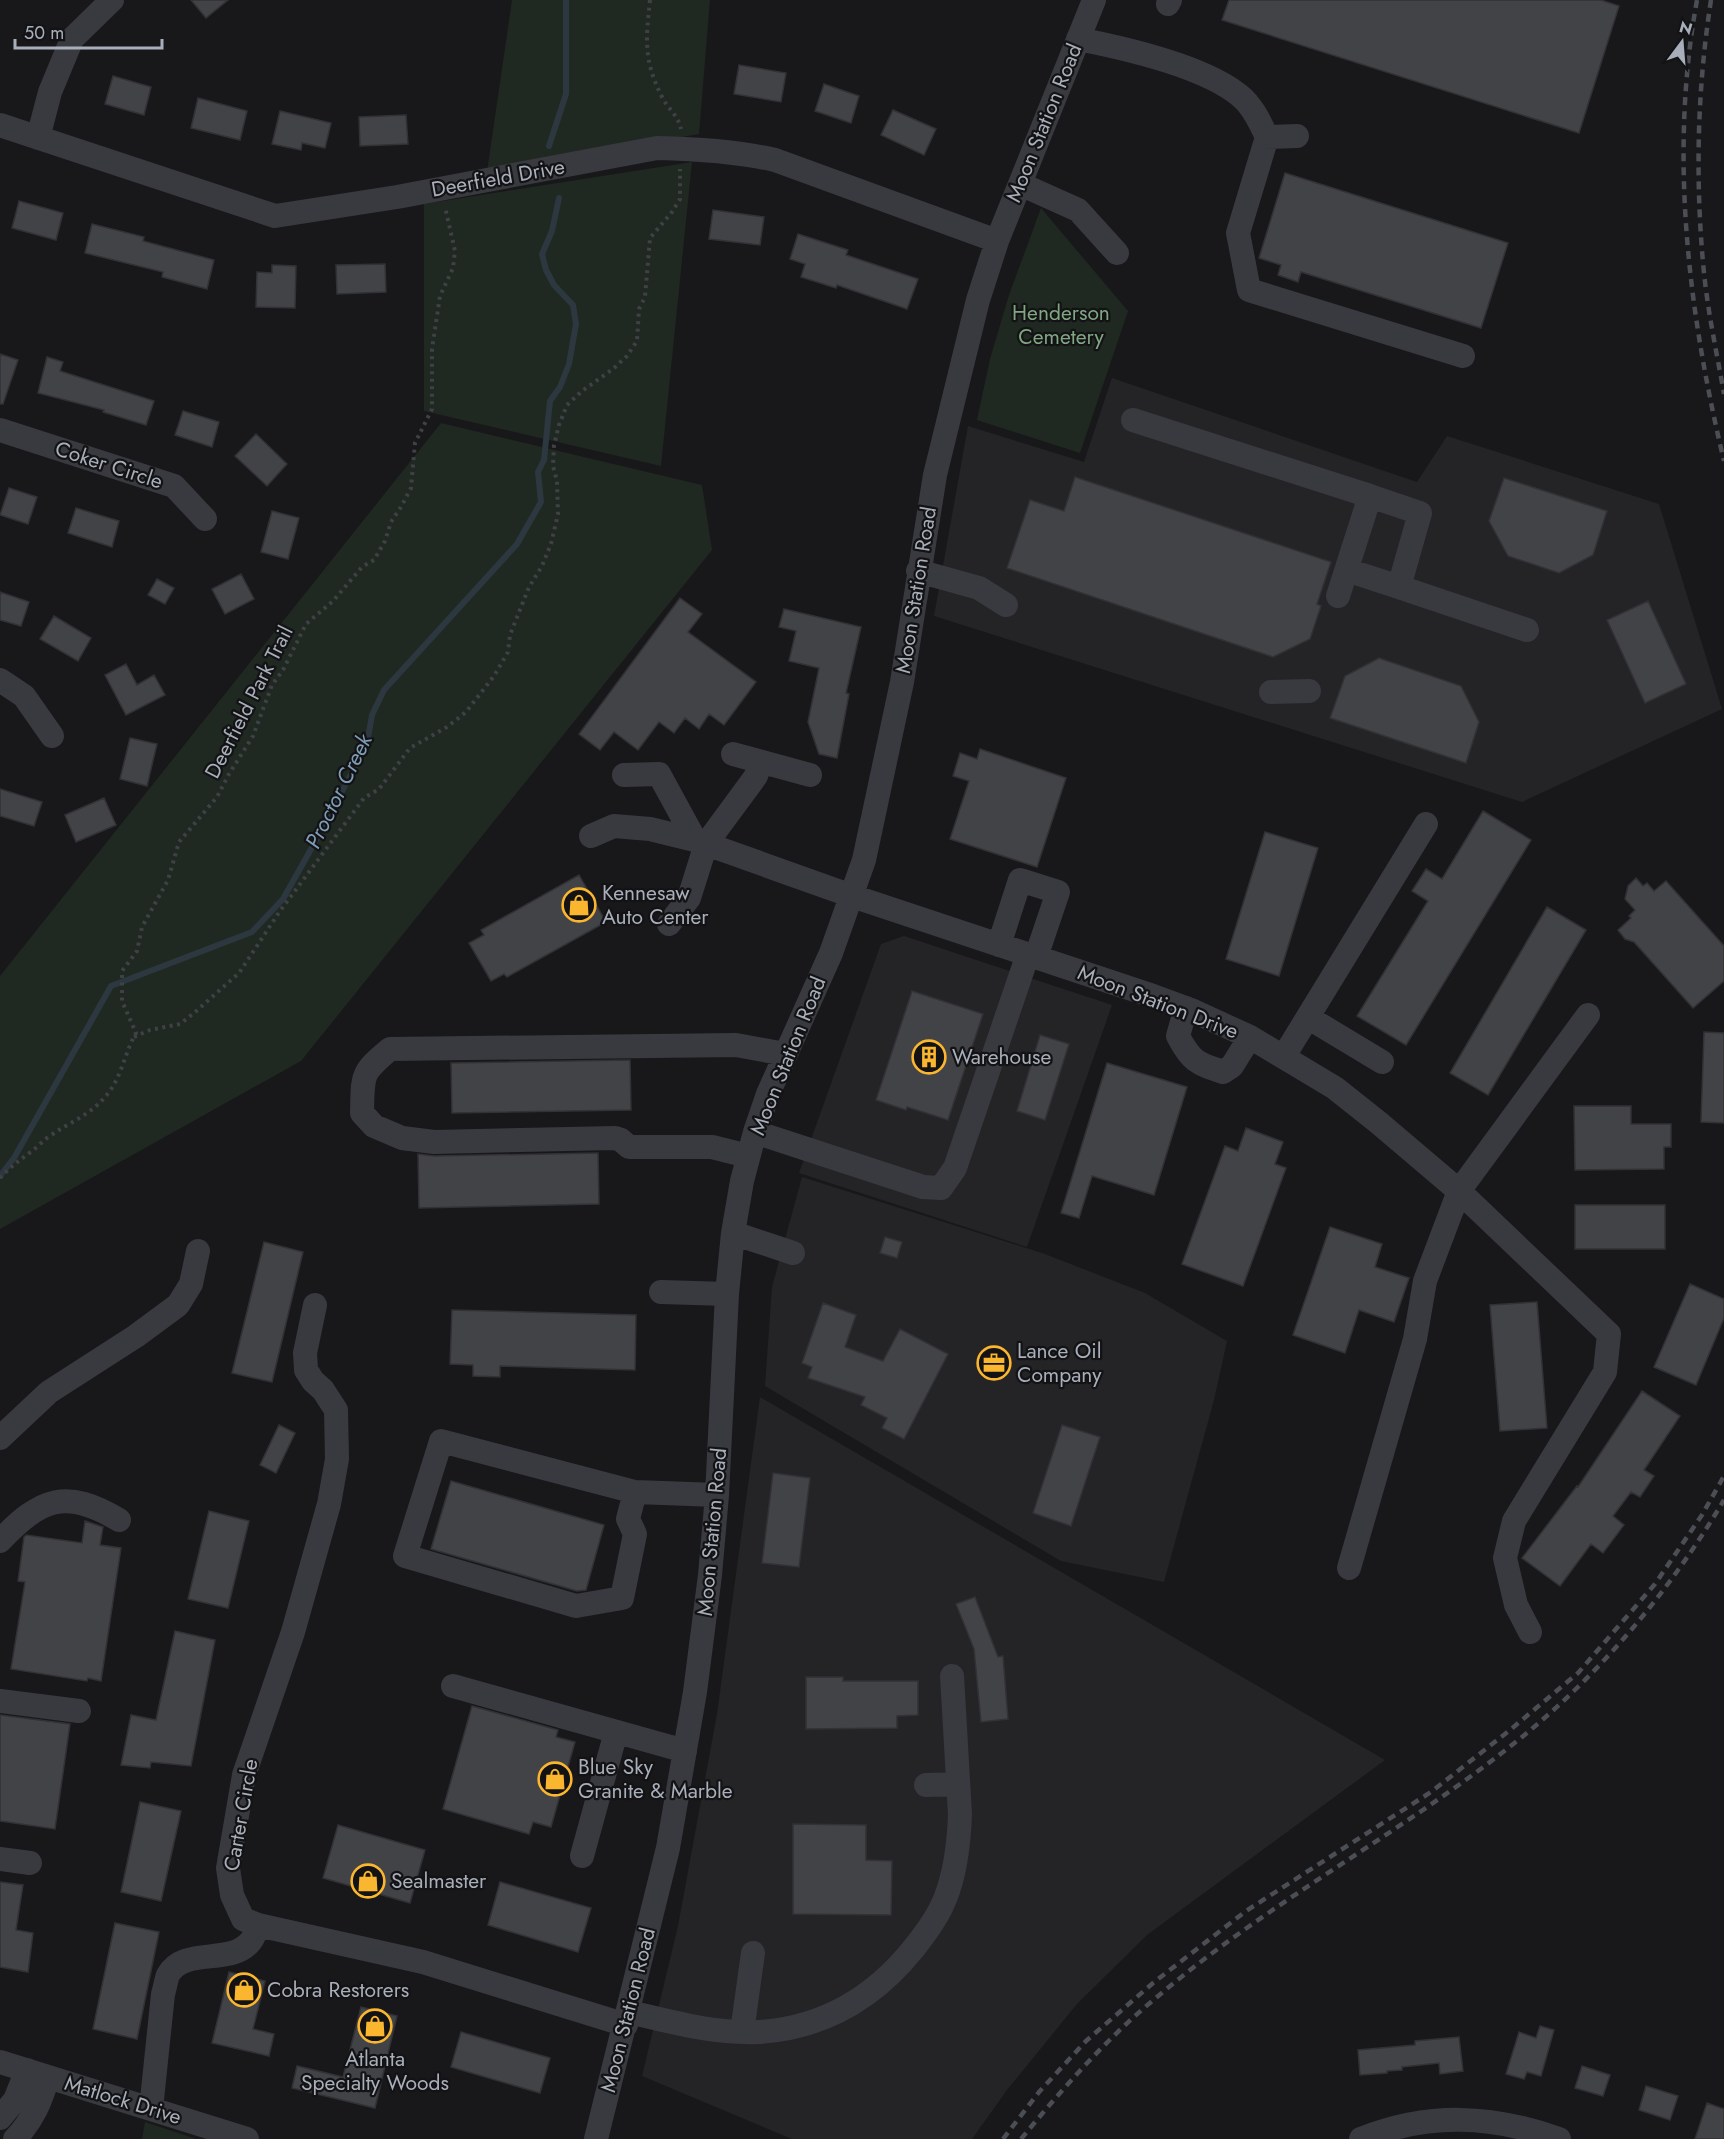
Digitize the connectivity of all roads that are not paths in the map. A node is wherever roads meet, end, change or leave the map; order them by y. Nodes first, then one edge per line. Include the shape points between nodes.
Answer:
1 (112, 0) edge
2 (1094, 0) edge
3 (1078, 39) junction
4 (0, 125) edge
5 (1297, 136) dead end
6 (1267, 137) junction
7 (38, 138) junction
8 (1020, 184) junction
9 (997, 241) junction
10 (1118, 253) dead end
11 (1463, 356) dead end
12 (1133, 420) dead end
13 (0, 430) edge
14 (1370, 496) junction
15 (206, 519) dead end
16 (1347, 570) junction
17 (918, 571) junction
18 (1399, 587) junction
19 (1338, 596) dead end
20 (1006, 605) dead end
21 (1527, 630) dead end
22 (0, 680) edge
23 (1309, 691) dead end
24 (1271, 692) dead end
25 (52, 736) dead end
26 (733, 754) dead end
27 (760, 763) junction
28 (624, 775) dead end
29 (810, 775) dead end
30 (1426, 824) dead end
31 (591, 836) dead end
32 (700, 842) junction
33 (852, 896) junction
34 (669, 924) dead end
35 (999, 945) junction
36 (1032, 956) junction
37 (1186, 1008) junction
38 (1588, 1015) dead end
39 (1309, 1018) junction
40 (1250, 1037) junction
41 (784, 1054) junction
42 (1284, 1056) junction
43 (1382, 1062) dead end
44 (755, 1132) junction
45 (748, 1156) junction
46 (1459, 1191) junction
47 (733, 1233) junction
48 (198, 1251) dead end
49 (793, 1253) dead end
50 (661, 1292) dead end
51 (728, 1294) junction
52 (315, 1305) dead end
53 (0, 1438) edge
54 (636, 1492) junction
55 (717, 1495) junction
56 (119, 1520) dead end
57 (0, 1540) edge
58 (1349, 1568) dead end
59 (1530, 1632) dead end
60 (952, 1676) dead end
61 (453, 1686) dead end
62 (0, 1701) edge
63 (79, 1711) dead end
64 (616, 1732) junction
65 (685, 1751) junction
66 (958, 1784) junction
67 (926, 1785) dead end
68 (582, 1856) dead end
69 (0, 1859) edge
70 (30, 1863) dead end
71 (258, 1925) junction
72 (753, 1953) dead end
73 (627, 2019) junction
74 (742, 2032) junction
75 (0, 2062) edge
76 (38, 2073) junction
77 (151, 2109) junction
78 (0, 2118) edge
79 (1510, 2132) edge
80 (15, 2139) edge
81 (247, 2139) edge
82 (596, 2139) edge
83 (1361, 2139) edge
84 (1559, 2139) edge

1 - 7 street via 72,39 50,92
2 - 3 street, Moon Station Road
3 - 6 street via 1124,48 1216,80 1240,96
3 - 8 street, Moon Station Road
4 - 7 street, Deerfield Drive
5 - 6 street
6 - 11 street via 1238,233 1249,290
7 - 9 street, Deerfield Drive via 275,216 657,148 752,154
8 - 9 street, Moon Station Road
8 - 10 street via 1078,210
9 - 17 street, Moon Station Road via 946,421
12 - 14 street
13 - 15 street, Coker Circle via 174,486
14 - 16 street
14 - 18 street via 1420,513
16 - 18 street
16 - 19 street
17 - 20 street via 979,588
17 - 33 street, Moon Station Road via 889,748
18 - 21 street
22 - 25 street via 24,696
23 - 24 street
26 - 27 street
27 - 29 street
27 - 32 street via 756,776
28 - 32 street via 659,774
30 - 39 street
31 - 32 street, Moon Station Drive via 614,826 650,829
32 - 33 street, Moon Station Drive
32 - 34 street via 689,898
33 - 35 street, Moon Station Drive
33 - 41 street, Moon Station Road
35 - 36 street, Moon Station Drive
35 - 36 street via 1020,880 1058,892
36 - 37 street, Moon Station Drive
36 - 44 street via 955,1168 941,1188 923,1186
37 - 40 street, Moon Station Drive
37 - 40 street via 1178,1036 1188,1056 1207,1067 1223,1072 1232,1066
38 - 46 street
39 - 42 street
39 - 43 street
40 - 42 street, Moon Station Drive
41 - 44 street, Moon Station Road
41 - 45 street via 736,1045 390,1049 369,1066 363,1080 362,1113 374,1126 402,1138 434,1142 615,1138 629,1147 712,1147
42 - 46 street, Moon Station Drive via 1335,1088
44 - 45 street, Moon Station Road
45 - 47 street, Moon Station Road
46 - 58 street via 1425,1281 1415,1339
46 - 59 street, Moon Station Drive via 1609,1335 1605,1372 1514,1521 1505,1558 1516,1605
47 - 49 street
47 - 51 street, Moon Station Road
48 - 53 street via 191,1284 178,1305 49,1392
50 - 51 street
51 - 55 street, Moon Station Road
52 - 71 street, Carter Circle via 305,1353 306,1370 336,1410 337,1459 329,1504 293,1632 244,1775 228,1868 232,1895 243,1919
54 - 54 street via 441,1441 405,1556 576,1606 622,1598 635,1534 628,1519
54 - 55 street
55 - 65 street, Moon Station Road
56 - 57 street via 83,1504 50,1502 30,1512
60 - 66 street, Carter Circle
61 - 64 street
62 - 63 street
64 - 65 street
64 - 68 street
65 - 73 street, Moon Station Road via 668,1848
66 - 67 street
66 - 74 street, Carter Circle via 959,1834 945,1898 936,1917 891,1975 873,1991 825,2017 801,2026
69 - 70 street
71 - 73 street, Carter Circle via 423,1962
71 - 77 street via 251,1942 240,1950 178,1965 168,1976
72 - 74 street
73 - 74 street, Carter Circle
73 - 82 street, Moon Station Road
75 - 76 street, Matlock Drive
76 - 77 street, Matlock Drive
76 - 78 street
76 - 80 street via 38,2108
77 - 81 street, Matlock Drive
79 - 83 street via 1463,2119 1435,2120 1407,2124
79 - 84 street via 1538,2132

